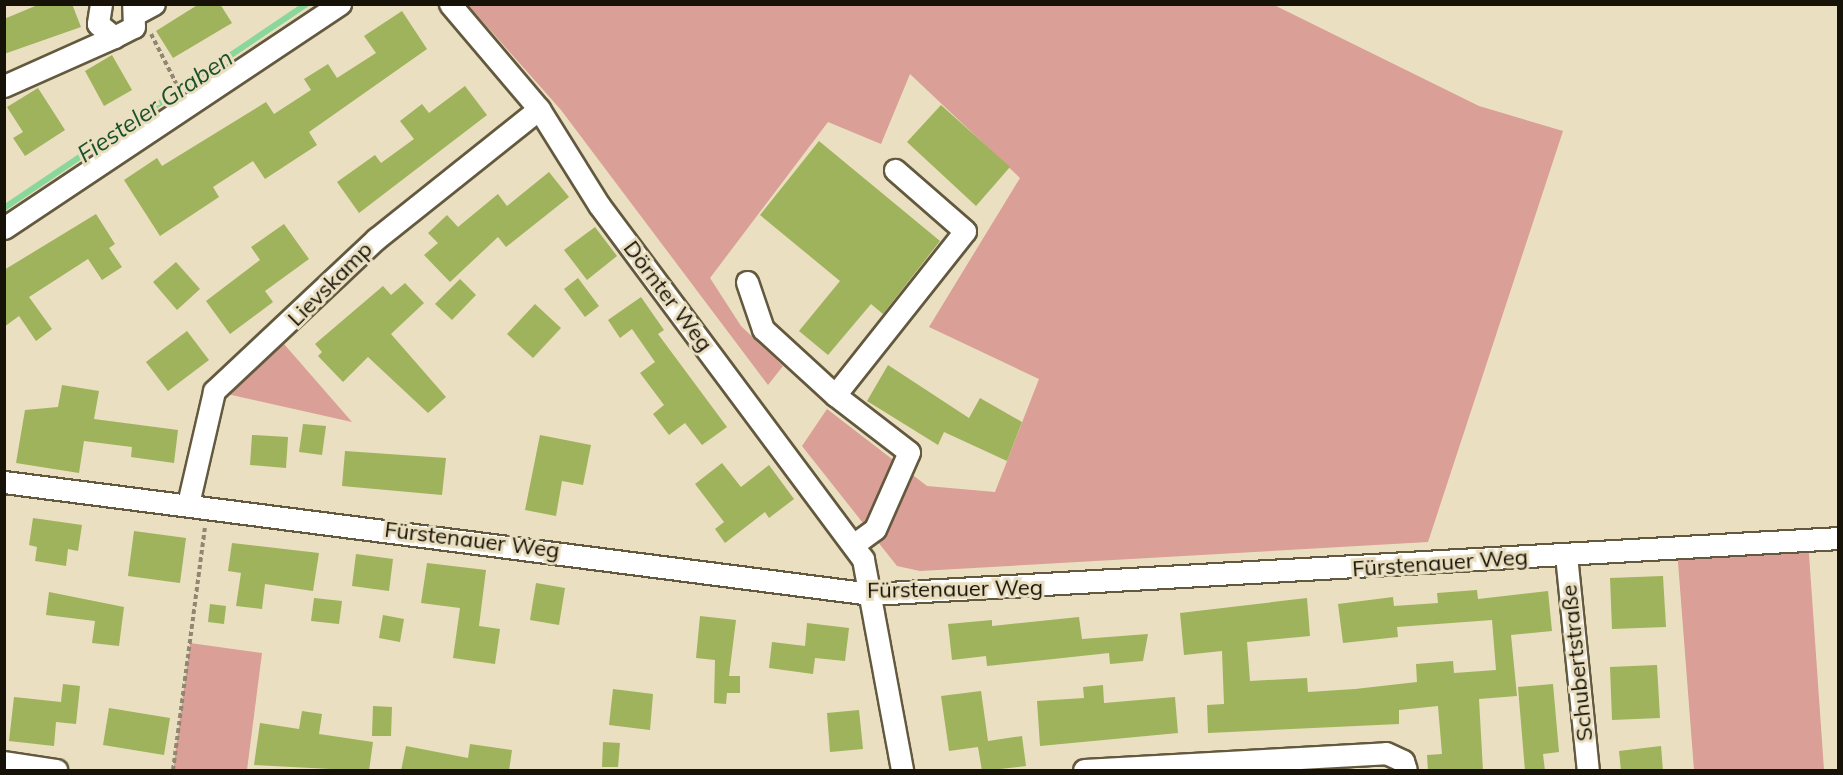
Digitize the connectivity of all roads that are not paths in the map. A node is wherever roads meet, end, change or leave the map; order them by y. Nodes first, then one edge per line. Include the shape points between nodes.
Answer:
1 (101, 4) edge
2 (340, 4) edge
3 (450, 4) edge
4 (140, 11) edge
5 (114, 37) junction
6 (4, 86) edge
7 (539, 109) junction
8 (895, 170) dead end
9 (4, 228) edge
10 (747, 282) dead end
11 (834, 395) junction
12 (4, 482) edge
13 (198, 505) junction
14 (1839, 538) edge
15 (853, 545) junction
16 (1566, 555) junction
17 (871, 594) junction
18 (4, 762) edge
19 (56, 771) edge
20 (902, 771) edge
21 (1084, 771) edge
22 (1406, 771) edge
23 (1588, 771) edge

1 - 5 street via 98,24
2 - 9 street
3 - 7 street, Dörnter Weg
4 - 5 street via 129,33
5 - 6 street
7 - 13 street, Lievskamp via 376,239 214,391
7 - 15 street, Dörnter Weg via 599,205
8 - 11 street via 965,231
10 - 11 street via 763,329
11 - 15 street via 909,452 875,529
12 - 13 street, Fürstenauer Weg
13 - 17 street, Fürstenauer Weg
14 - 16 street, Fürstenauer Weg
15 - 17 street, Dörnter Weg via 870,573
16 - 17 street, Fürstenauer Weg
16 - 23 street, Schubertstraße
17 - 20 street, Dörnter Weg
18 - 19 street
21 - 22 street via 1386,753 1402,761

